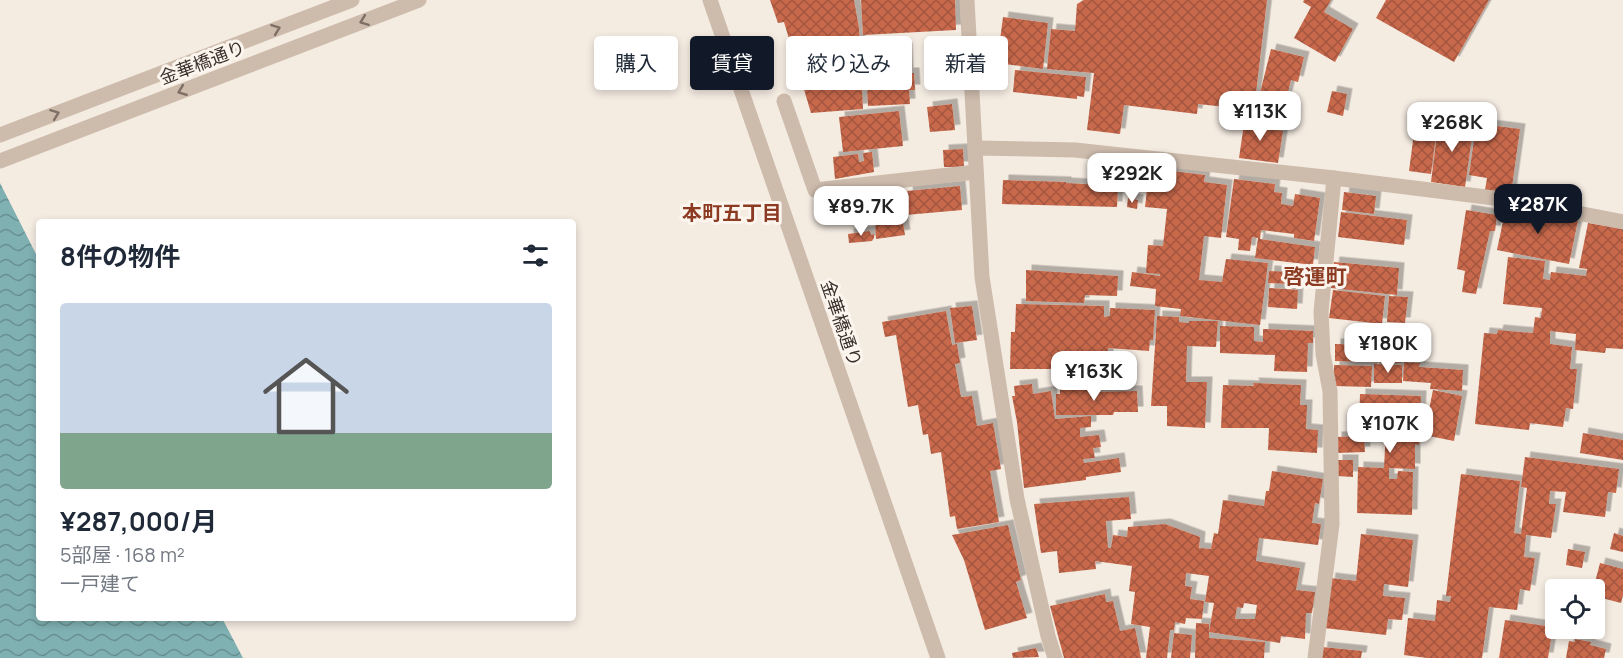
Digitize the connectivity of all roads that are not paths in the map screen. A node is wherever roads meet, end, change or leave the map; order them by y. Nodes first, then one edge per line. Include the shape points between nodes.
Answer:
1 (352, 0) edge
2 (419, 0) edge
3 (710, 0) edge
4 (967, 0) edge
5 (784, 101) dead end
6 (0, 135) edge
7 (975, 148) junction
8 (0, 161) edge
9 (976, 172) junction
10 (1334, 178) junction
11 (1623, 222) edge
12 (938, 658) edge
13 (1055, 658) edge
14 (1316, 658) edge

6 -> 1 street, 金華橋通り
2 -> 8 street, 金華橋通り
3 - 12 street, 金華橋通り
4 - 7 street
5 - 9 street via 815,190
7 - 9 street
7 - 10 street via 1075,150
9 - 13 street via 982,276 1017,499
10 - 11 street via 1510,200
10 - 14 street via 1321,312 1330,391 1332,524

